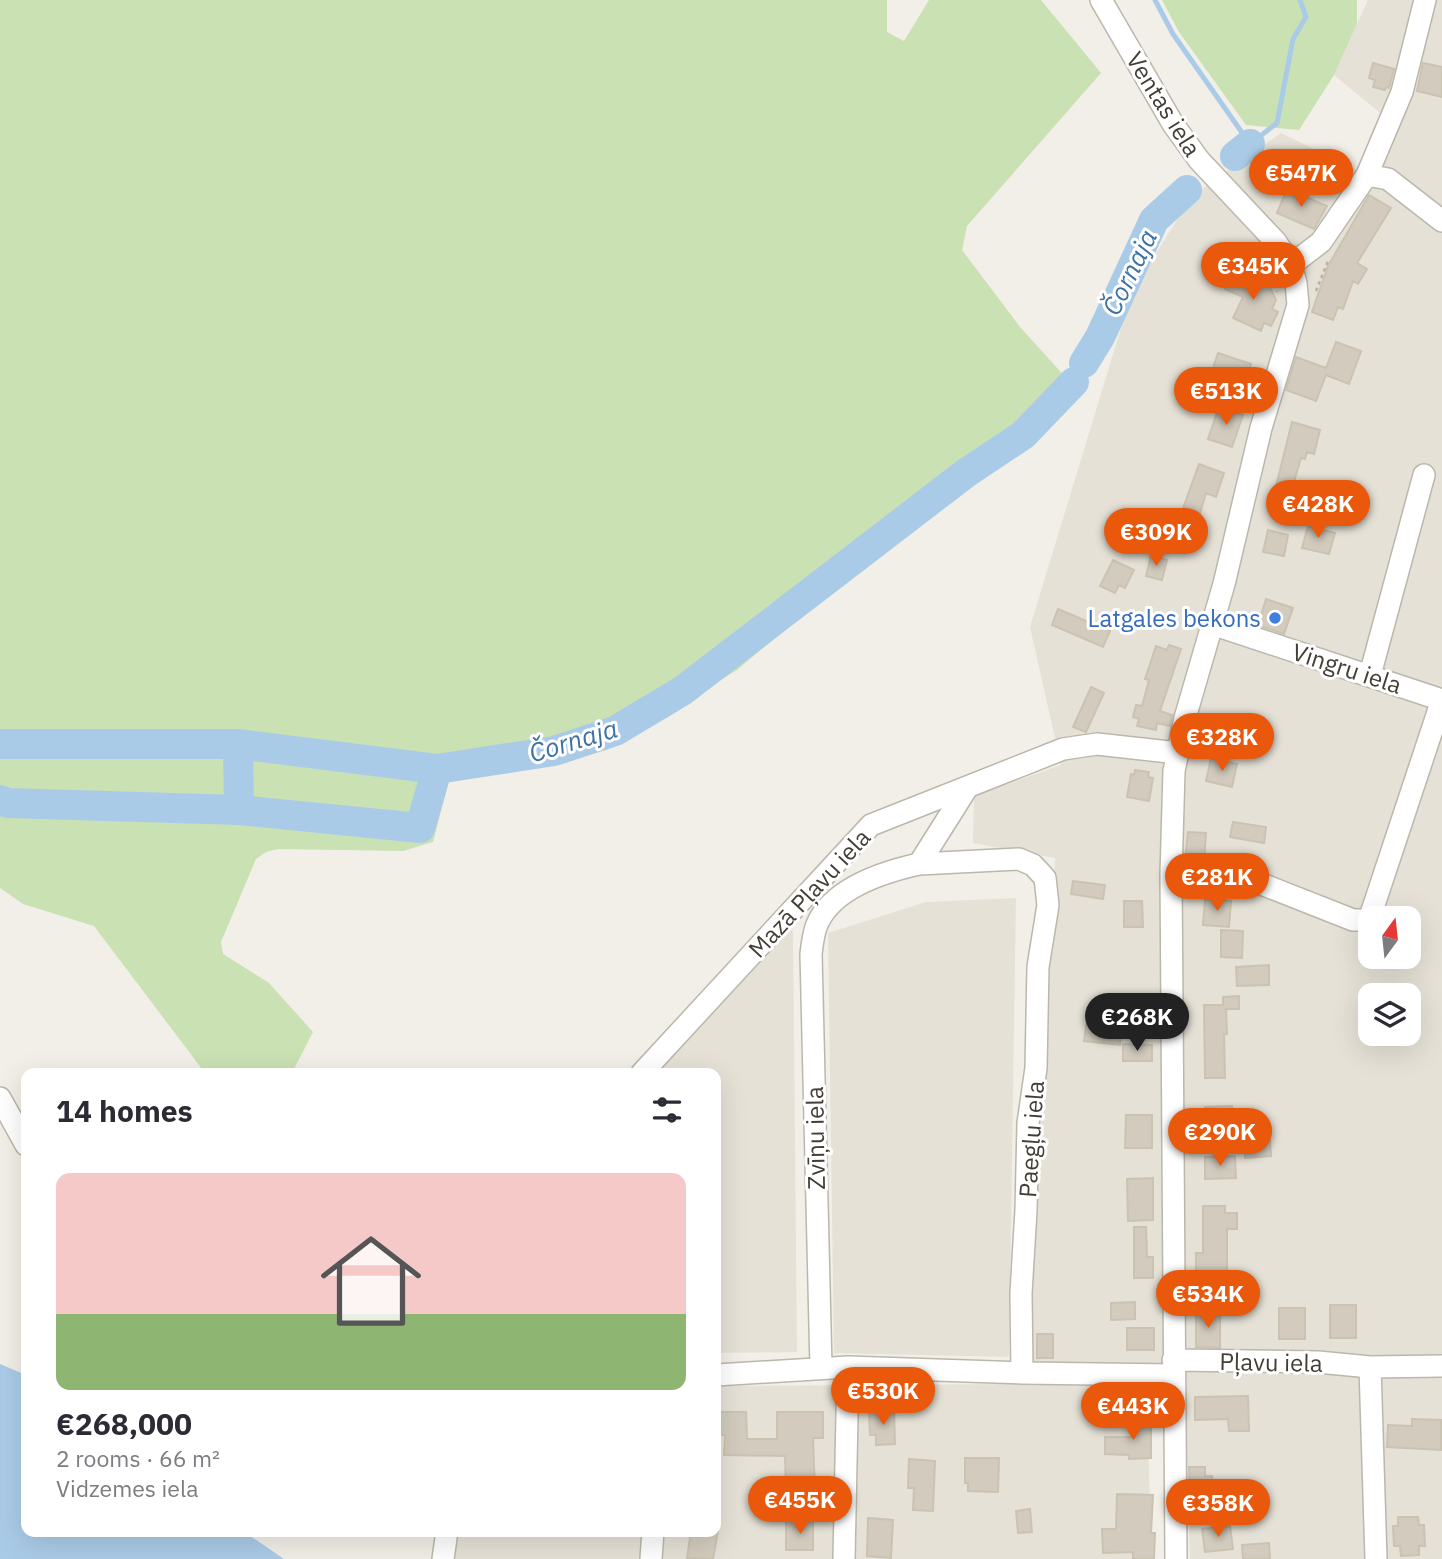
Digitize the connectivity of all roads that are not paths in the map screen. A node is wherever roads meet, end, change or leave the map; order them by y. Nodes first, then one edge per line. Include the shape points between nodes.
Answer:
1 (1101, 0) edge
2 (1425, 0) edge
3 (1367, 175) junction
4 (1442, 221) edge
5 (1290, 265) junction
6 (1424, 475) dead end
7 (1212, 624) junction
8 (1370, 675) junction
9 (1442, 700) edge
10 (1178, 753) junction
11 (967, 788) junction
12 (919, 864) junction
13 (1171, 874) junction
14 (647, 1068) edge
15 (0, 1098) edge
16 (21, 1136) edge
17 (1442, 1366) edge
18 (848, 1367) junction
19 (1370, 1367) junction
20 (821, 1368) junction
21 (1173, 1368) junction
22 (1022, 1373) junction
23 (721, 1375) edge
24 (445, 1537) edge
25 (653, 1537) edge
26 (443, 1559) edge
27 (651, 1559) edge
28 (844, 1559) edge
29 (1175, 1559) edge
30 (1376, 1559) edge

1 - 5 street, Ventas iela via 1173,124 1199,160 1276,242
2 - 3 street via 1402,93
3 - 4 street via 1388,179
3 - 5 street via 1321,242
5 - 7 street via 1298,305 1261,428
6 - 8 street
7 - 8 street, Vingru iela
7 - 10 street
8 - 9 street, Vingru iela
9 - 13 street via 1369,920 1353,920 1254,881
10 - 11 street, Mazā Pļavu iela via 1097,744 1063,749
10 - 13 street
11 - 12 street
11 - 14 street, Mazā Pļavu iela via 870,825
12 - 20 street, Zvīņu iela via 888,871 853,887 825,911 816,927 811,954
12 - 22 street, Paegļu iela via 1019,859 1045,878 1048,905 1038,967 1036,1068 1028,1123
13 - 21 street
15 - 16 street
17 - 19 street, Pļavu iela
18 - 20 street, Pļavu iela
18 - 22 street, Pļavu iela
18 - 28 street
19 - 21 street, Pļavu iela via 1318,1362
19 - 30 street
20 - 23 street, Pļavu iela
21 - 22 street, Pļavu iela
21 - 29 street
24 - 26 street
25 - 27 street

